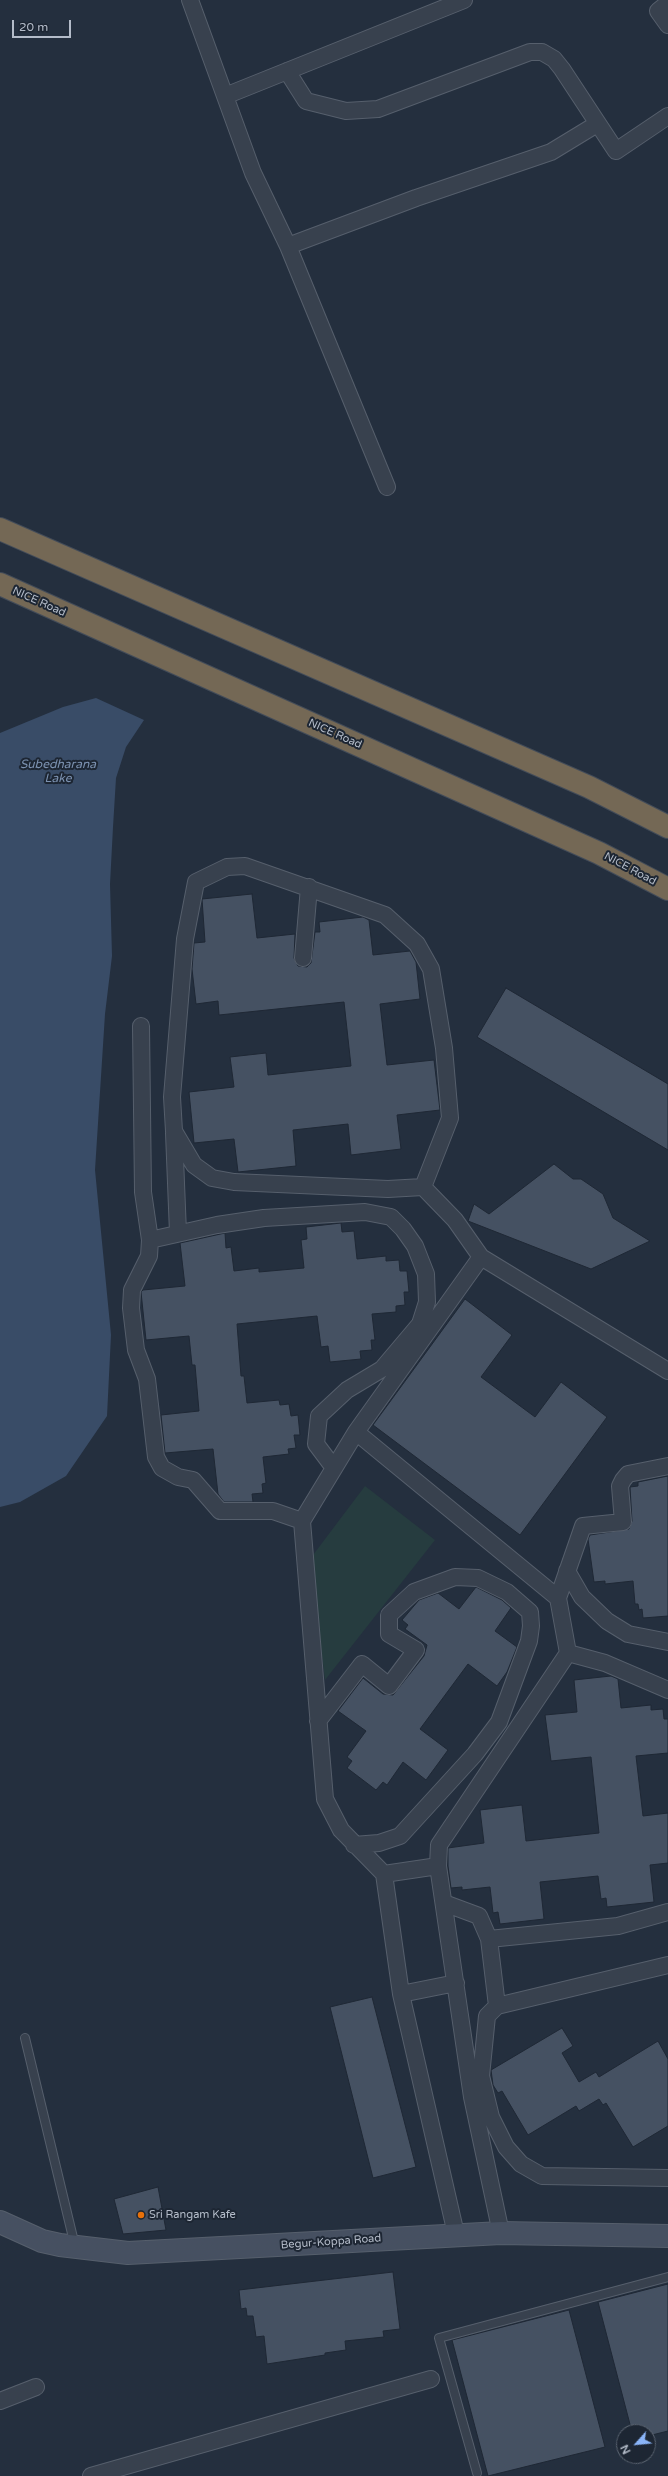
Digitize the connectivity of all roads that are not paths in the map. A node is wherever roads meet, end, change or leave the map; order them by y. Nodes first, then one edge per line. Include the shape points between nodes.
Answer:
1 (190, 0) edge
2 (464, 0) edge
3 (659, 5) edge
4 (668, 25) edge
5 (287, 71) junction
6 (225, 96) junction
7 (668, 116) edge
8 (597, 124) junction
9 (288, 246) junction
10 (387, 487) dead end
11 (0, 529) edge
12 (0, 584) edge
13 (668, 827) edge
14 (309, 887) junction
15 (668, 889) edge
16 (303, 958) dead end
17 (141, 1026) dead end
18 (174, 1131) junction
19 (423, 1187) junction
20 (178, 1233) junction
21 (150, 1240) junction
22 (481, 1257) junction
23 (668, 1371) edge
24 (356, 1432) junction
25 (668, 1466) edge
26 (334, 1468) junction
27 (302, 1521) junction
28 (567, 1571) junction
29 (558, 1598) junction
30 (668, 1642) edge
31 (568, 1653) junction
32 (668, 1690) edge
33 (318, 1721) junction
34 (354, 1845) junction
35 (438, 1866) junction
36 (384, 1874) junction
37 (444, 1903) junction
38 (668, 1912) edge
39 (489, 1939) junction
40 (668, 1965) edge
41 (456, 1983) junction
42 (401, 1994) junction
43 (497, 2006) junction
44 (24, 2038) dead end
45 (668, 2178) edge
46 (0, 2222) edge
47 (501, 2232) junction
48 (456, 2234) junction
49 (668, 2236) edge
50 (75, 2249) junction
51 (668, 2277) edge
52 (431, 2379) dead end
53 (36, 2387) dead end
54 (0, 2401) edge
55 (477, 2473) dead end
56 (92, 2476) edge

1 - 6 street
2 - 5 street
3 - 4 street
5 - 6 street
5 - 8 street via 306,101 346,111 378,109 530,52 542,52 554,59 562,69
6 - 9 street via 253,173
7 - 8 street via 616,151
8 - 9 street via 551,152 416,198
9 - 10 street
11 - 13 highway via 589,787
12 - 15 highway, NICE Road via 599,853
14 - 16 street
14 - 18 street via 245,866 227,867 196,882 185,939 172,1097
14 - 19 street via 385,915 418,944 431,969 444,1048 450,1118
17 - 21 street via 143,1192
18 - 19 street via 194,1165 212,1178 234,1182 388,1189
18 - 20 street
19 - 22 street via 455,1220
20 - 21 street
20 - 26 street via 264,1218 365,1212 391,1217 415,1246 426,1274 427,1302 420,1324 382,1369 347,1390 320,1416 316,1444
21 - 27 street via 149,1256 132,1290 130,1308 136,1350 147,1379 156,1456 162,1468 193,1480 220,1511 273,1511
22 - 23 street
22 - 24 street
24 - 26 street
24 - 29 street
25 - 28 street via 628,1474 620,1486 623,1522 583,1526
26 - 27 street
27 - 33 street
28 - 29 street
28 - 30 street via 582,1597 608,1621 628,1634
29 - 31 street
31 - 32 street via 605,1663
31 - 35 street via 439,1845
33 - 34 street via 325,1799 341,1830
33 - 34 street via 362,1664 389,1686 416,1650 389,1634 389,1614 414,1592 455,1577 478,1578 507,1592 530,1612 529,1641 499,1722 479,1749 400,1836 379,1844
34 - 36 street
35 - 36 street
35 - 37 street
36 - 42 street
37 - 39 street via 478,1916
37 - 41 street
38 - 39 street via 618,1926
39 - 43 street
40 - 43 street
41 - 42 street
41 - 47 street via 472,2097
42 - 48 street
43 - 45 street via 487,2016 481,2076 490,2117 506,2147 522,2164 542,2176
44 - 50 lane
46 - 50 main road, Begur-Koppa Road via 42,2241
47 - 48 main road, Begur-Koppa Road
47 - 49 main road, Begur-Koppa Road
48 - 50 main road, Begur-Koppa Road via 196,2251 128,2253
51 - 55 lane via 439,2338
52 - 56 street
53 - 54 street

